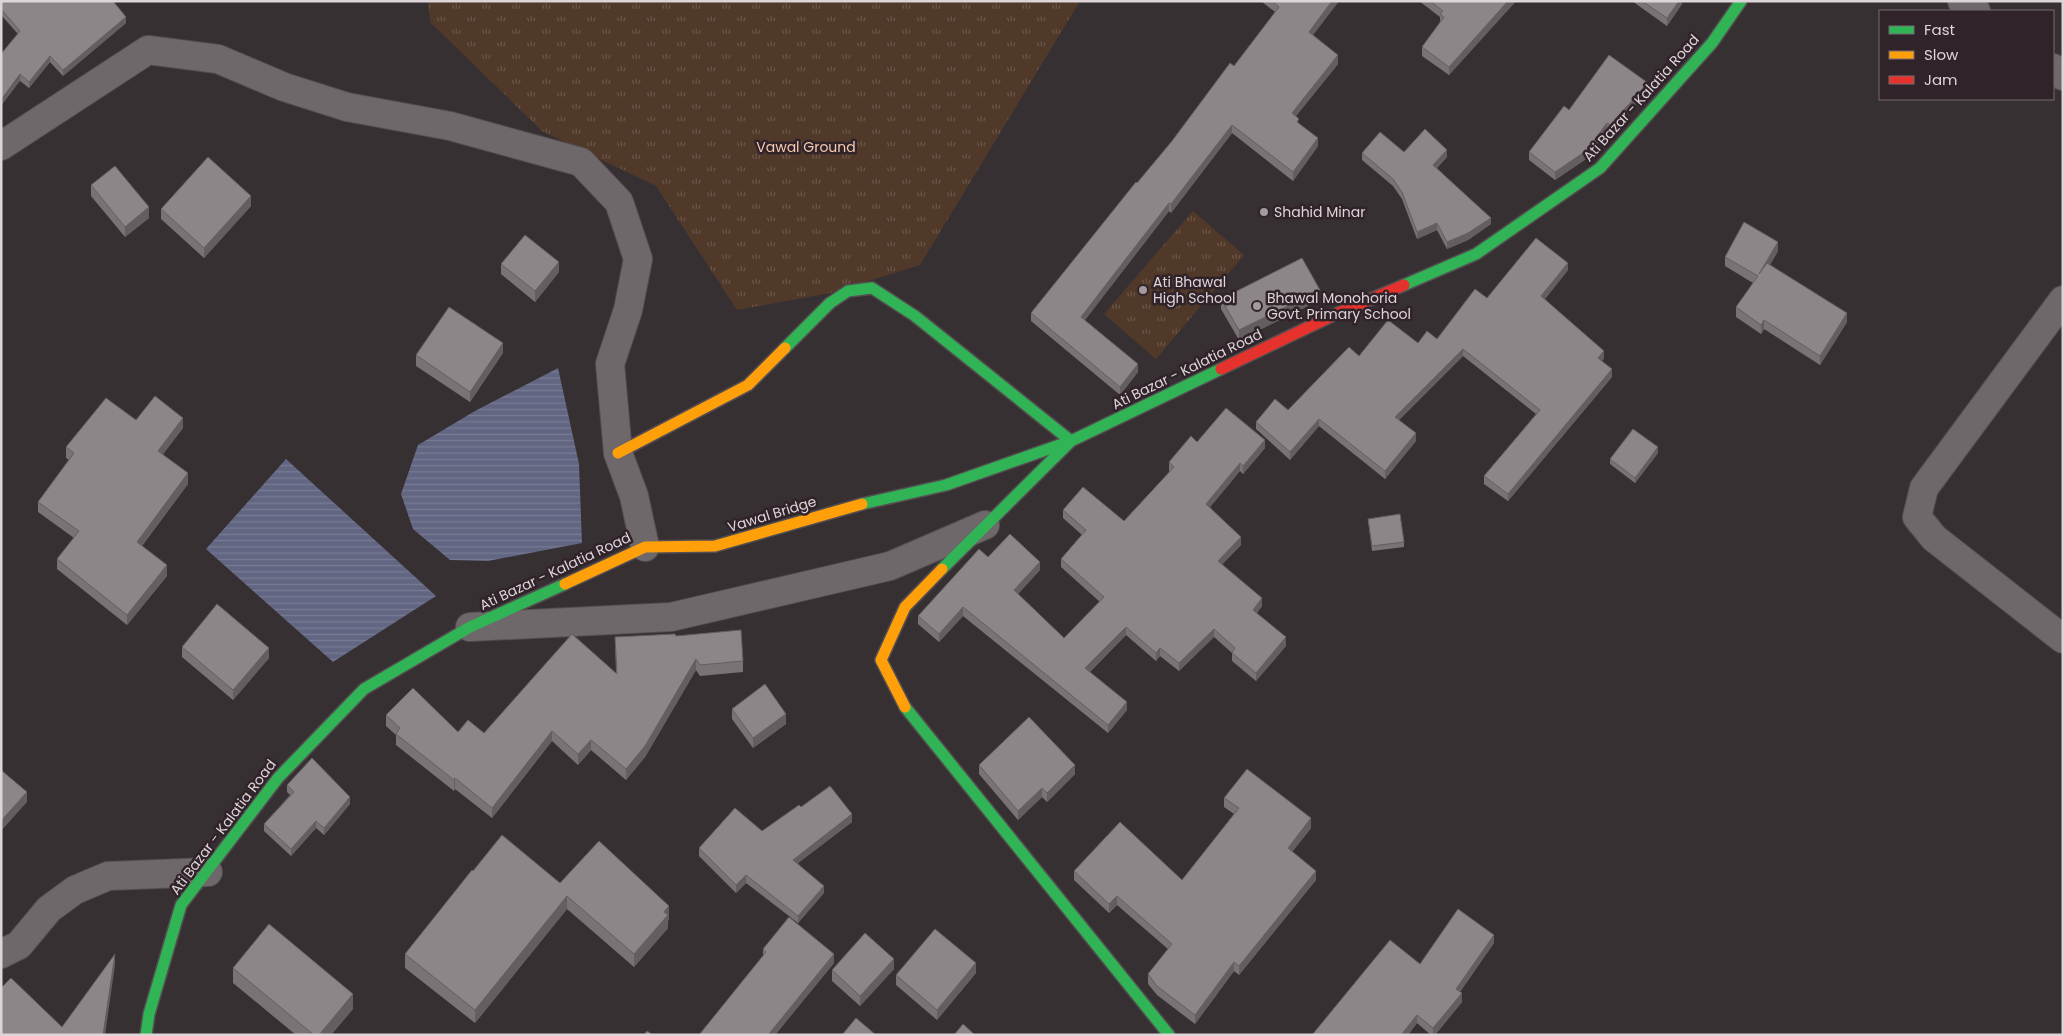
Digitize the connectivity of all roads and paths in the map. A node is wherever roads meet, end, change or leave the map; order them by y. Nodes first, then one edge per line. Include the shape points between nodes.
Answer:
1 (1741, 1) edge
2 (1962, 1) edge
3 (1975, 10) edge
4 (1, 146) edge
5 (2063, 300) edge
6 (1071, 441) junction
7 (618, 453) junction
8 (837, 510) joint
9 (985, 525) junction
10 (715, 546) joint
11 (645, 547) junction
12 (470, 627) junction
13 (2063, 639) edge
14 (208, 872) junction
15 (1, 954) edge
16 (146, 1035) edge
17 (1170, 1035) edge

1 - 6 main road, Ati Bazar - Kalatia Road via 1712,43 1600,168 1476,254 1336,314
2 - 3 street
4 - 7 street via 148,50 218,59 284,87 347,107 450,126 581,162 619,202 638,259 628,310 610,364
5 - 13 street via 1924,488 1917,517 1934,538
6 - 7 main road via 914,316 872,288 848,291 830,303 748,385
6 - 8 main road, Ati Bazar - Kalatia Road via 946,485
6 - 9 main road
7 - 11 street via 634,496
8 - 10 main road, Vawal Bridge
9 - 12 street via 890,566 671,617
9 - 17 main road via 905,608 881,660 904,706
10 - 11 main road, Ati Bazar - Kalatia Road
11 - 12 main road, Ati Bazar - Kalatia Road
12 - 14 main road, Ati Bazar - Kalatia Road via 364,689 278,778
14 - 15 street via 108,876 75,890 48,909 18,945
14 - 16 main road, Ati Bazar - Kalatia Road via 181,905 149,1014

